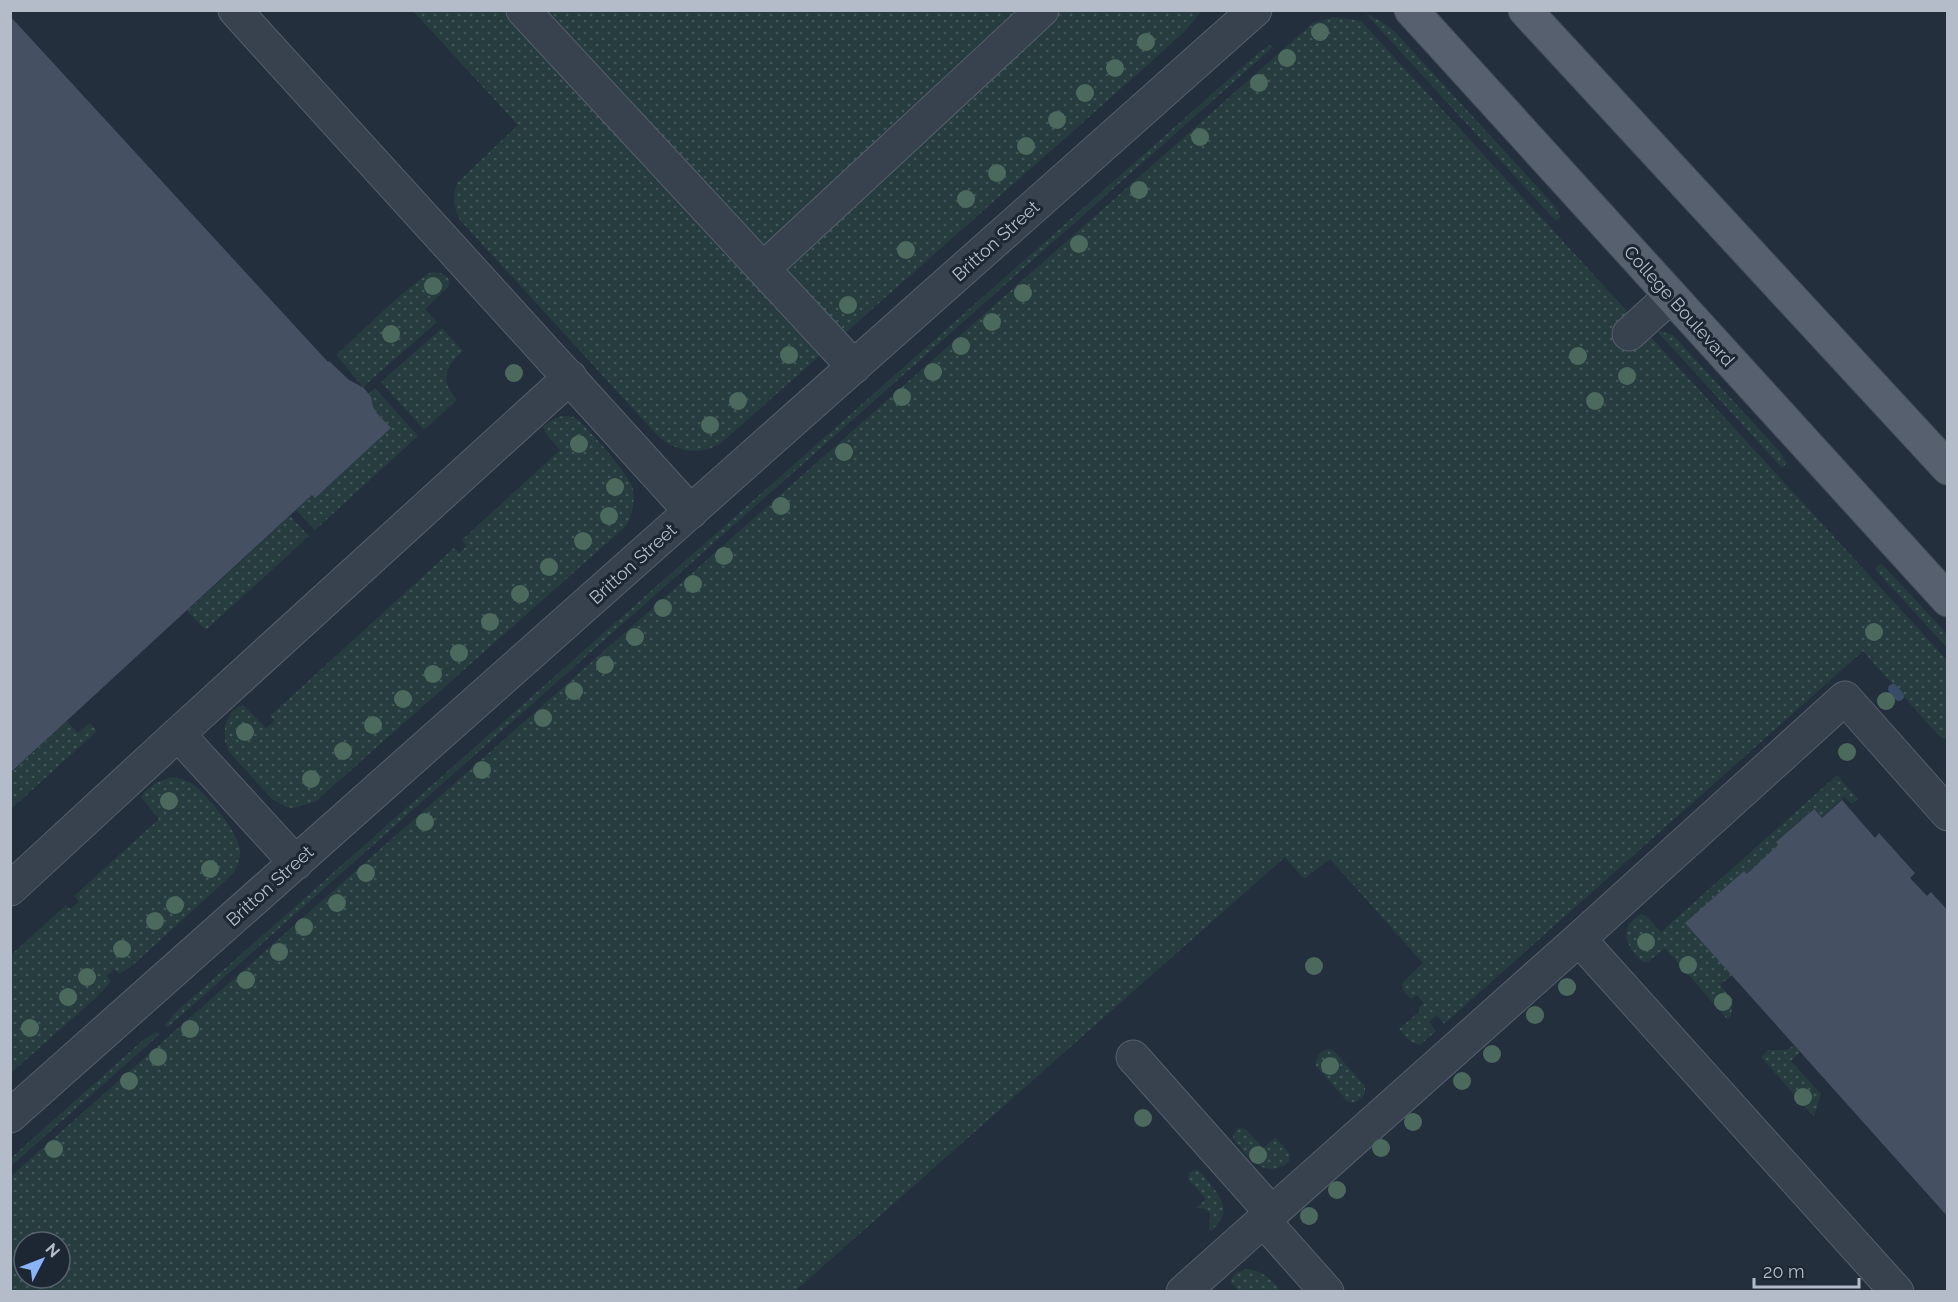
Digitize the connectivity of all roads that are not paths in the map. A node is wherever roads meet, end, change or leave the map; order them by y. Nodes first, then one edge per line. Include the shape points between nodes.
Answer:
1 (235, 10) edge
2 (523, 10) edge
3 (1042, 10) edge
4 (1255, 10) edge
5 (1411, 10) edge
6 (1525, 10) edge
7 (763, 269) junction
8 (1671, 296) junction
9 (1629, 334) dead end
10 (854, 367) junction
11 (570, 377) junction
12 (1947, 468) edge
13 (692, 512) junction
14 (1947, 600) edge
15 (178, 734) junction
16 (1947, 814) edge
17 (296, 863) junction
18 (10, 889) edge
19 (1579, 939) junction
20 (1133, 1057) dead end
21 (10, 1116) edge
22 (1268, 1217) junction
23 (1183, 1292) edge
24 (1327, 1292) edge
25 (1896, 1292) edge

1 - 11 street
2 - 7 street
3 - 7 street
4 - 10 street, Britton Street
5 - 8 main road, College Boulevard
6 - 12 main road
7 - 10 street
8 - 9 street
8 - 14 main road, College Boulevard
10 - 13 street, Britton Street
11 - 13 street
11 - 15 street
13 - 17 street, Britton Street
15 - 17 street
15 - 18 street
16 - 19 street via 1845,698
17 - 21 street, Britton Street
19 - 22 street
19 - 25 street
20 - 22 street
22 - 23 street
22 - 24 street

